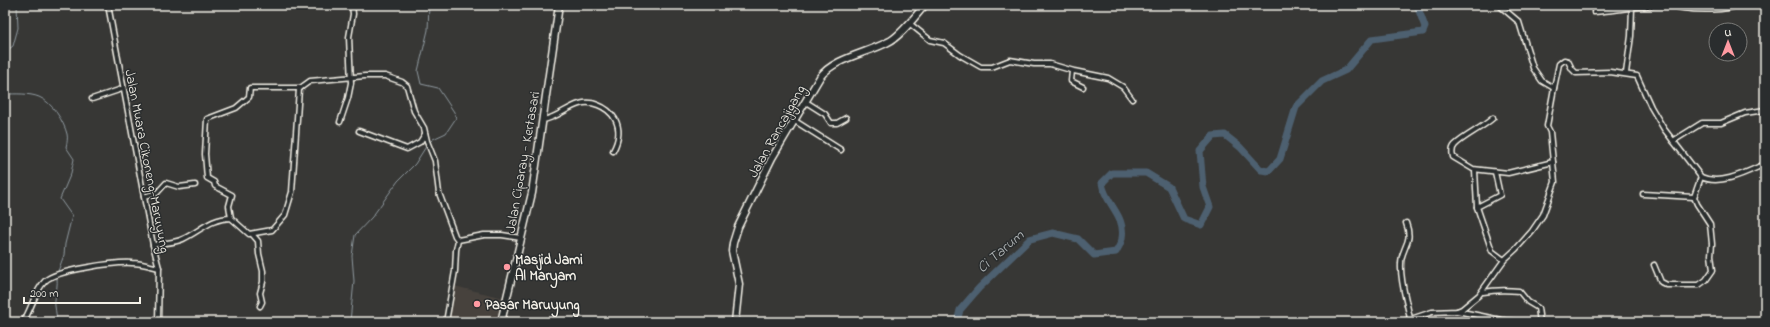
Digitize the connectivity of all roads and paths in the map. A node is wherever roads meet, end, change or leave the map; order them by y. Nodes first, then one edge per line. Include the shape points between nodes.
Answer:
1 (108, 5) edge
2 (352, 5) edge
3 (559, 5) edge
4 (925, 5) edge
5 (1499, 5) edge
6 (1655, 5) edge
7 (1738, 5) edge
8 (1632, 8) junction
9 (1594, 12) dead end
10 (909, 23) junction
11 (1072, 71) junction
12 (1626, 73) junction
13 (351, 78) junction
14 (1083, 87) dead end
15 (300, 88) junction
16 (1554, 88) junction
17 (122, 89) junction
18 (1132, 99) dead end
19 (92, 100) dead end
20 (806, 102) junction
21 (1765, 110) edge
22 (846, 118) dead end
23 (1493, 118) dead end
24 (543, 120) junction
25 (795, 121) junction
26 (340, 122) dead end
27 (359, 132) dead end
28 (425, 134) junction
29 (1673, 142) junction
30 (841, 150) dead end
31 (613, 151) dead end
32 (1553, 162) junction
33 (1765, 164) edge
34 (1475, 170) junction
35 (1495, 172) junction
36 (1701, 177) junction
37 (195, 185) dead end
38 (1643, 194) dead end
39 (144, 197) junction
40 (1694, 197) junction
41 (1477, 207) junction
42 (231, 218) junction
43 (1406, 223) dead end
44 (252, 234) junction
45 (521, 238) junction
46 (458, 240) junction
47 (153, 245) junction
48 (1504, 260) junction
49 (1654, 265) dead end
50 (159, 268) junction
51 (1482, 292) junction
52 (260, 306) dead end
53 (1457, 311) junction
54 (1408, 320) edge
55 (23, 322) edge
56 (158, 322) edge
57 (446, 322) edge
58 (501, 322) edge
59 (735, 322) edge
60 (1402, 322) edge
61 (1521, 322) edge
62 (1540, 322) edge

1 - 17 street, Jalan Muara Cikoneng-Maruyung
2 - 13 street via 349,37
3 - 24 main road, Jalan Ciparay - Kertasari
4 - 10 main road, Jalan Rancajigang
5 - 16 street via 1519,22 1533,68 1542,81
6 - 7 street via 1704,9
6 - 8 street
8 - 9 street
8 - 12 street
10 - 11 street via 930,40 944,43 979,66 992,67 1011,60 1050,64
10 - 20 main road, Jalan Rancajigang via 890,42 825,70
11 - 14 street via 1071,81
11 - 18 street via 1108,78 1123,87
12 - 16 street via 1580,74 1574,71 1567,60 1562,60
12 - 29 street via 1639,77 1652,111
13 - 15 street via 310,82
13 - 26 street
13 - 28 street via 385,76 407,86 414,111
15 - 42 street via 250,88 249,97 236,108 207,119 207,178 214,182 218,189 232,195 229,206
15 - 44 street via 292,192 288,206 285,215 272,230
16 - 32 street via 1547,126
17 - 19 street
17 - 39 street, Jalan Muara Cikoneng-Maruyung
20 - 22 street via 825,114 831,123 837,124
20 - 25 main road, Jalan Rancajigang
21 - 29 street via 1745,113 1721,123 1702,123
23 - 34 street via 1456,144 1453,149 1454,158
24 - 31 street via 582,103 588,102 605,108 611,112 617,124 619,138
24 - 45 main road, Jalan Ciparay - Kertasari via 532,193
25 - 30 street
25 - 59 main road, Jalan Rancajigang via 772,158 738,227 733,243 732,251 739,284
27 - 28 street via 407,149 420,142
28 - 46 street via 435,161 439,193
29 - 36 street
32 - 35 street via 1512,172
32 - 48 street via 1555,182 1543,215
33 - 36 street via 1744,174 1726,178
34 - 35 street
34 - 41 street
35 - 41 street via 1500,195
36 - 40 street
37 - 39 street via 179,187 166,184 157,193
38 - 40 street
39 - 47 street, Jalan Muara Cikoneng-Maruyung
40 - 49 street via 1711,227 1713,266 1710,275 1699,285 1667,285 1661,282
41 - 48 street via 1492,251
42 - 44 street via 244,231
42 - 47 street via 219,218 183,239
43 - 54 street via 1410,234 1402,257 1401,270
44 - 52 street via 258,242 263,271
45 - 46 street via 484,235
45 - 58 main road, Jalan Ciparay - Kertasari
46 - 57 street
47 - 50 street, Jalan Muara Cikoneng-Maruyung
48 - 51 street
50 - 55 street via 130,262 58,274 46,280 39,289
50 - 56 street, Jalan Muara Cikoneng-Maruyung
51 - 53 street
51 - 62 street via 1519,291 1528,302 1538,308
53 - 54 street via 1434,312
53 - 61 street
54 - 60 street

